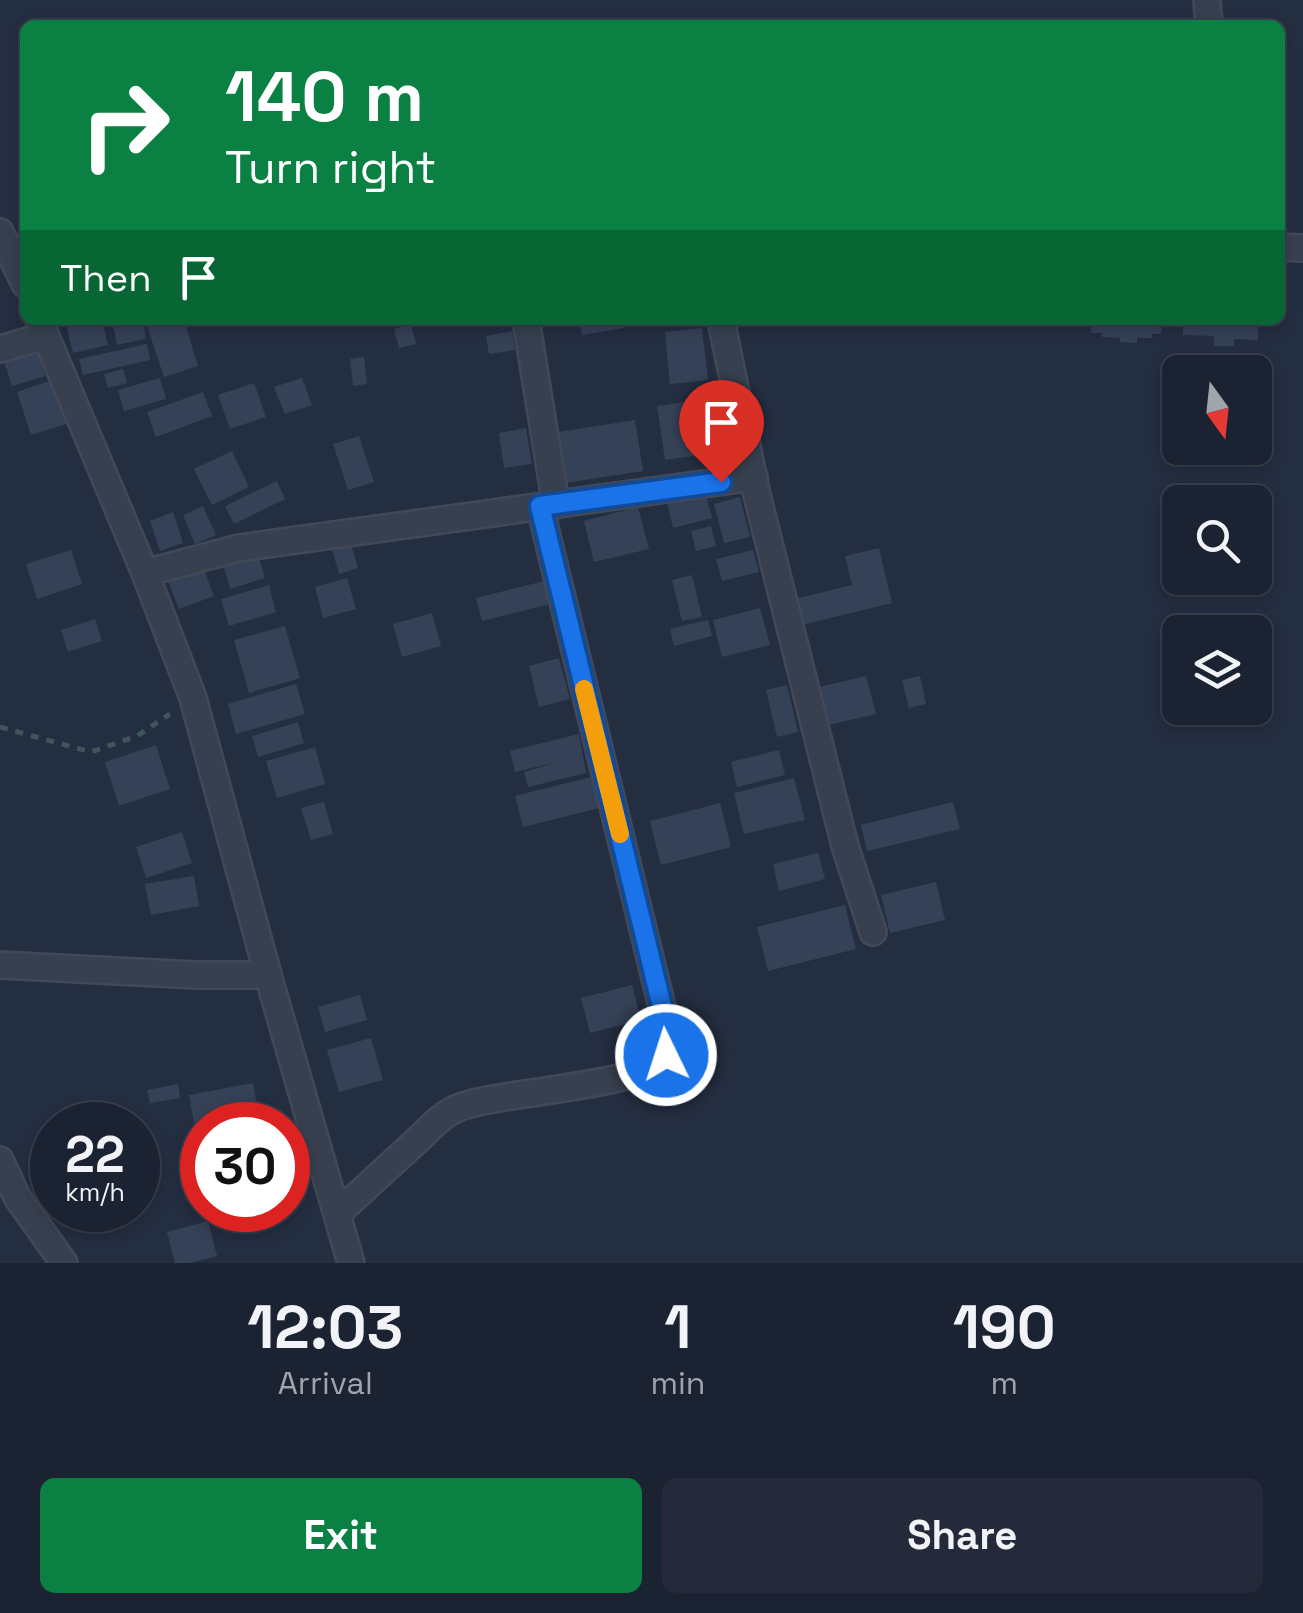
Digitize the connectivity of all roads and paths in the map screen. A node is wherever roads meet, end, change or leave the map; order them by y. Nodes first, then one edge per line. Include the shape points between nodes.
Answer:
1 (0, 231) edge
2 (14, 271) edge
3 (527, 325) edge
4 (722, 325) edge
5 (42, 328) edge
6 (0, 349) edge
7 (754, 477) junction
8 (548, 506) junction
9 (145, 573) junction
10 (193, 698) junction
11 (0, 727) edge
12 (873, 932) dead end
13 (0, 965) edge
14 (268, 975) junction
15 (0, 1160) edge
16 (337, 1214) junction
17 (64, 1263) edge
18 (352, 1263) edge

1 - 2 street
3 - 8 street
4 - 7 street
5 - 6 street
5 - 9 street
7 - 8 street
7 - 12 street via 845,846
8 - 9 street via 239,548
8 - 16 street via 665,1019 666,1055 651,1069 627,1076 458,1108
9 - 10 street
10 - 11 path via 136,736 91,752
10 - 14 street
13 - 14 street
14 - 16 street
15 - 17 street via 17,1197
16 - 18 street

